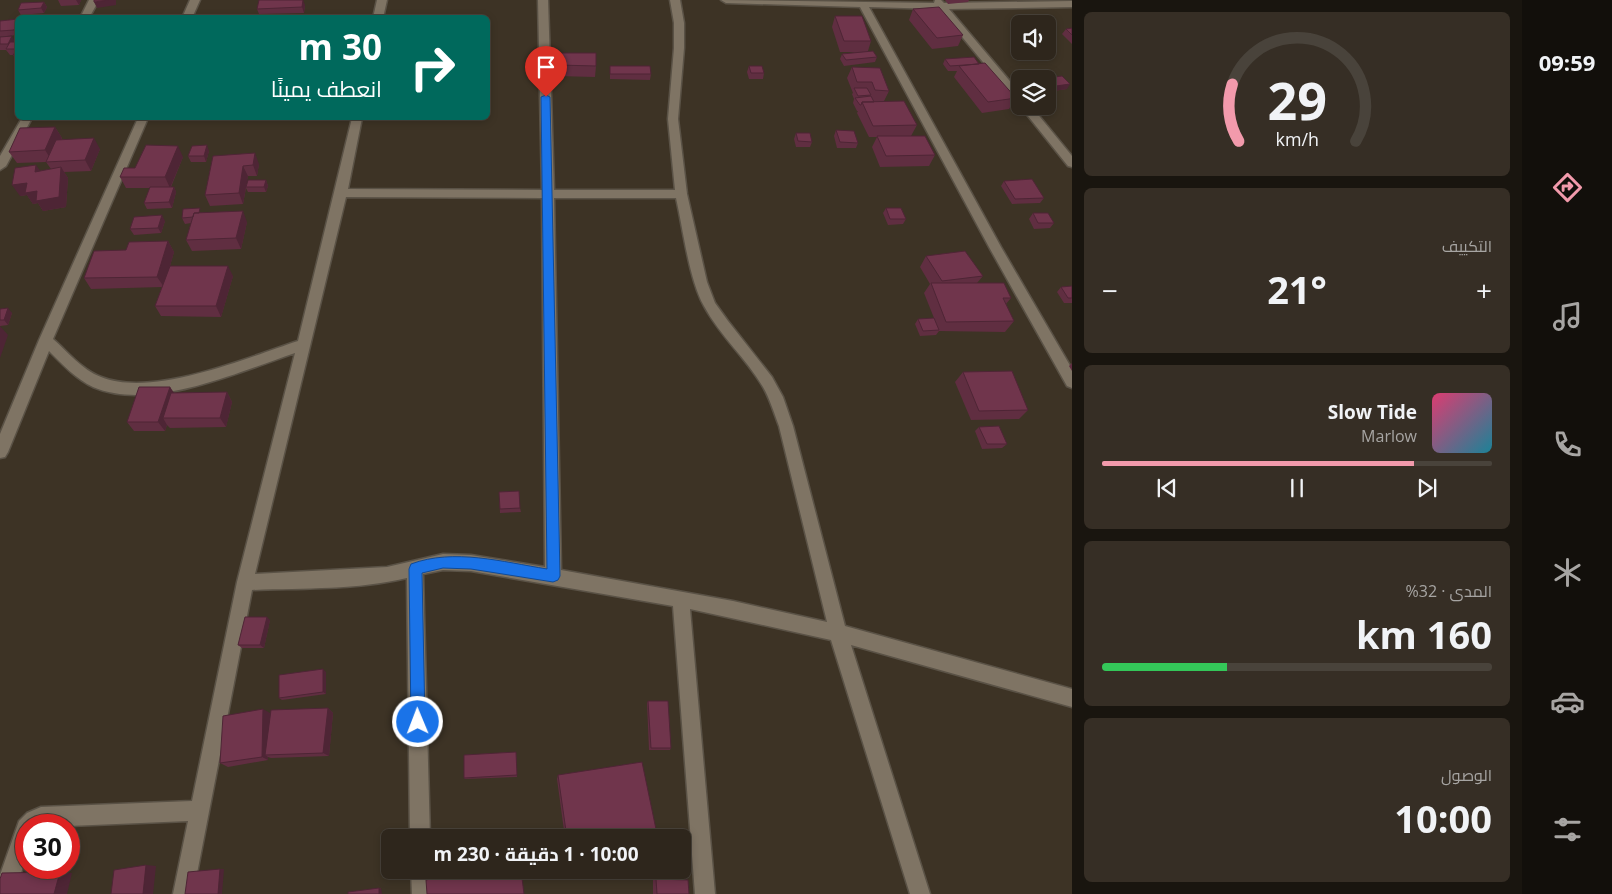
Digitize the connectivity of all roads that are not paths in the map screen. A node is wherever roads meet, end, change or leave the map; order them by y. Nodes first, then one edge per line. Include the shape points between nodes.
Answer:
1 (94, 0) edge
2 (195, 0) edge
3 (382, 0) edge
4 (543, 0) edge
5 (675, 0) edge
6 (726, 0) edge
7 (1048, 2) edge
8 (939, 3) edge
9 (863, 4) junction
10 (1072, 4) edge
11 (86, 15) edge
12 (188, 15) edge
13 (379, 15) edge
14 (1011, 89) edge
15 (1032, 115) edge
16 (26, 120) edge
17 (142, 120) edge
18 (357, 120) edge
19 (1072, 163) edge
20 (0, 166) edge
21 (341, 193) junction
22 (548, 194) junction
23 (681, 194) junction
24 (46, 340) junction
25 (302, 345) junction
26 (1072, 382) edge
27 (0, 452) edge
28 (415, 569) junction
29 (553, 576) junction
30 (245, 582) junction
31 (681, 598) junction
32 (838, 633) junction
33 (1072, 698) edge
34 (199, 811) junction
35 (80, 816) edge
36 (420, 829) edge
37 (15, 862) edge
38 (421, 879) edge
39 (4, 894) edge
40 (183, 894) edge
41 (422, 894) edge
42 (706, 894) edge
43 (920, 894) edge

1 - 11 street
2 - 12 street
3 - 13 street
4 - 22 street
5 - 23 street via 679,48 673,119
6 - 9 street
7 - 8 street
7 - 10 street
8 - 9 street
8 - 14 street
9 - 26 street via 994,247
15 - 19 street
16 - 20 street
17 - 24 street
18 - 21 street
21 - 22 street
21 - 25 street
22 - 23 street
22 - 29 street
23 - 32 street via 709,304 776,397
24 - 25 street via 79,370 99,383 124,388 175,384
24 - 27 street
25 - 30 street
28 - 29 street via 443,562 471,563
28 - 30 street via 354,578
28 - 36 street
29 - 31 street
30 - 34 street
31 - 32 street
31 - 42 street
32 - 33 street
32 - 43 street
34 - 35 street
34 - 40 street
37 - 39 street
38 - 41 street

